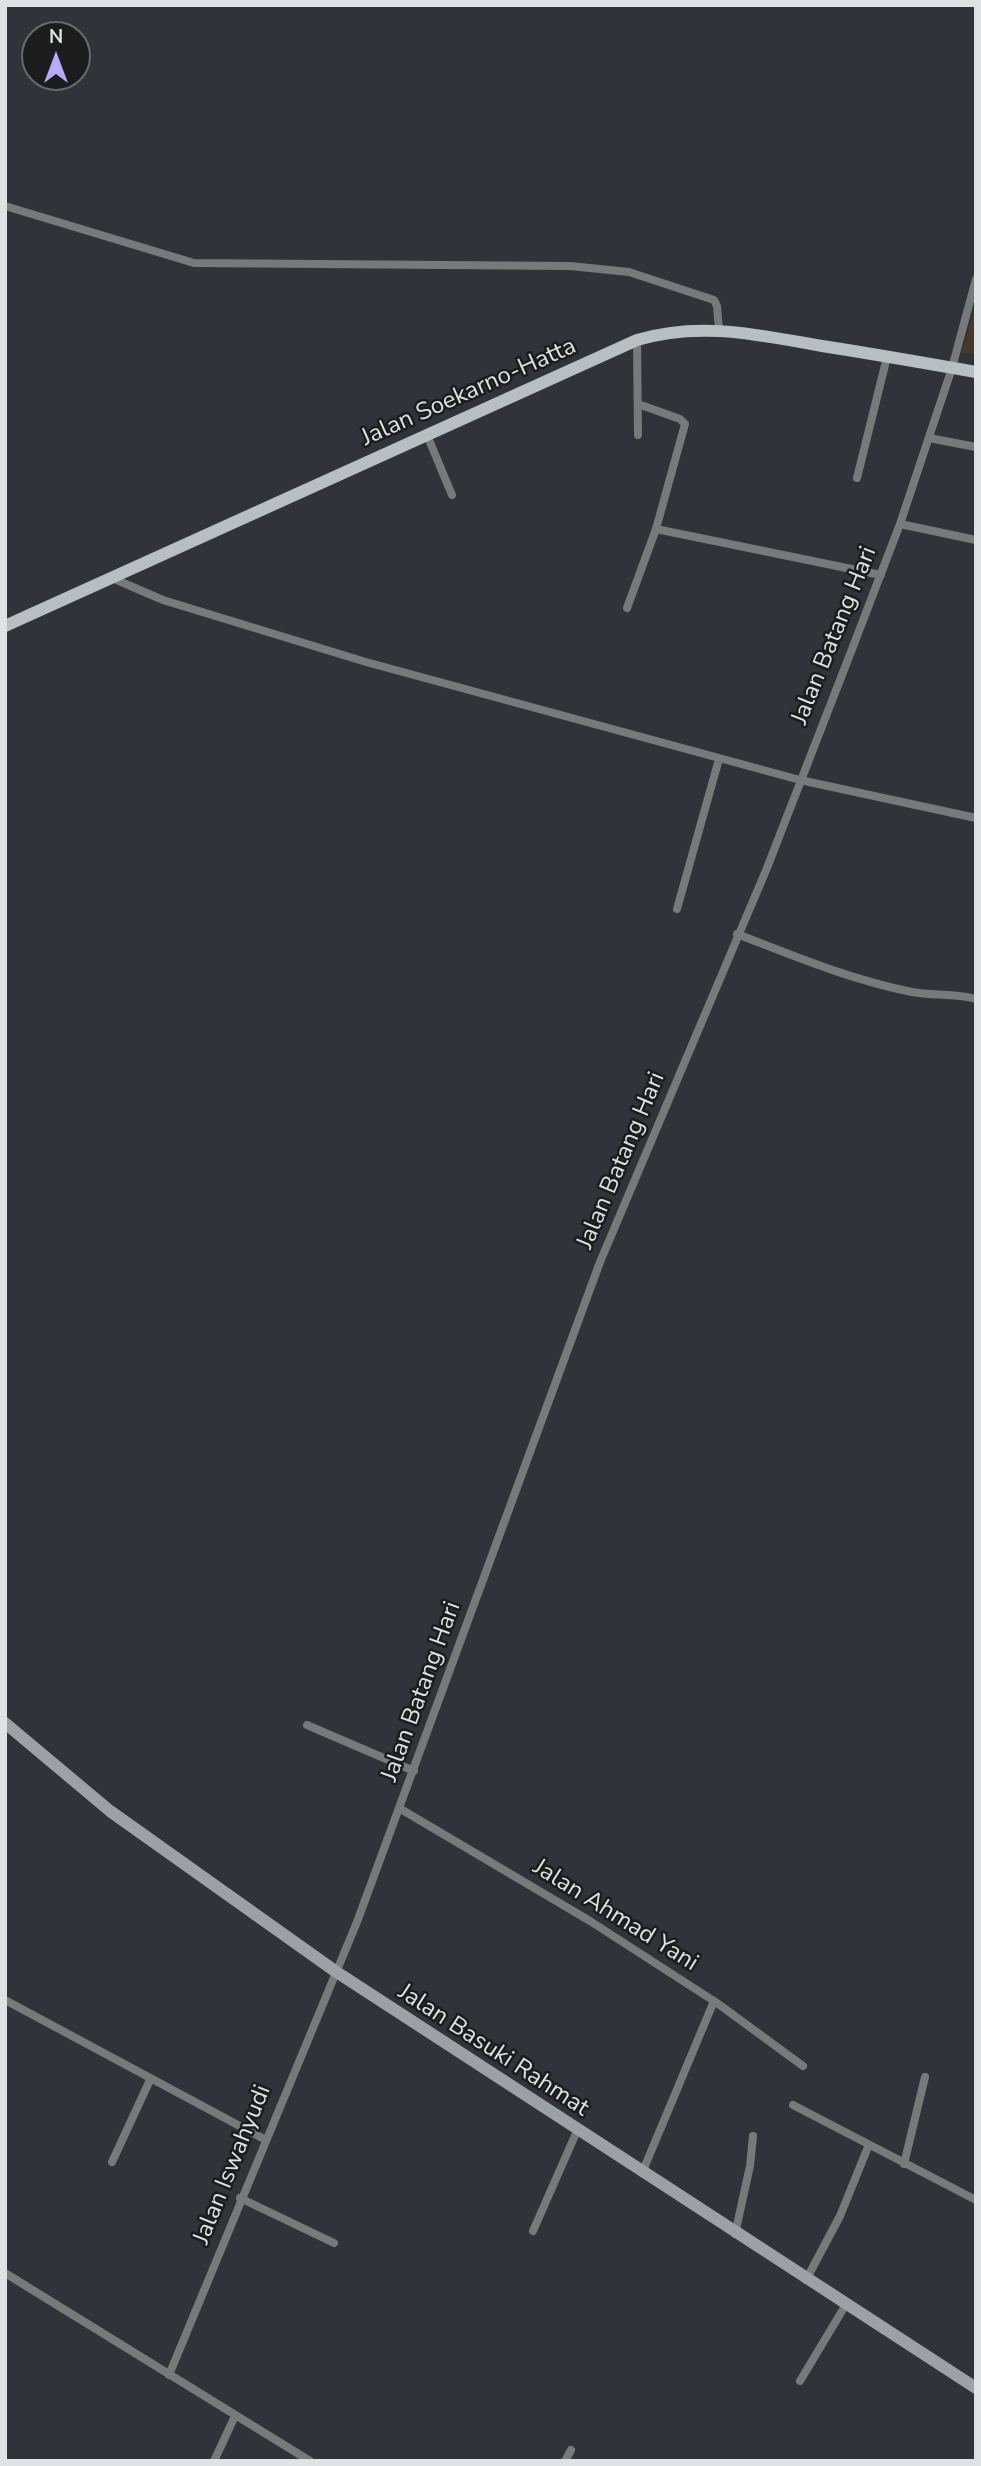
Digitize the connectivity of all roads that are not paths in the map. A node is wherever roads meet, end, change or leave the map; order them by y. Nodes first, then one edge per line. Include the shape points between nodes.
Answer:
1 (5, 206) edge
2 (976, 279) edge
3 (719, 330) junction
4 (637, 340) junction
5 (887, 357) junction
6 (952, 368) junction
7 (976, 372) edge
8 (638, 404) junction
9 (427, 435) junction
10 (638, 435) dead end
11 (929, 438) junction
12 (976, 447) edge
13 (857, 478) dead end
14 (452, 495) dead end
15 (900, 524) junction
16 (656, 529) junction
17 (976, 540) edge
18 (881, 575) junction
19 (112, 578) junction
20 (627, 608) dead end
21 (5, 626) edge
22 (719, 758) junction
23 (800, 780) junction
24 (976, 818) edge
25 (677, 909) dead end
26 (737, 934) junction
27 (976, 999) edge
28 (5, 1723) edge
29 (307, 1725) dead end
30 (414, 1770) junction
31 (400, 1808) junction
32 (335, 1971) junction
33 (5, 2000) edge
34 (714, 2001) junction
35 (803, 2066) dead end
36 (925, 2077) dead end
37 (150, 2080) junction
38 (793, 2105) dead end
39 (577, 2131) junction
40 (753, 2136) dead end
41 (264, 2139) junction
42 (868, 2147) junction
43 (112, 2162) dead end
44 (904, 2164) junction
45 (642, 2173) junction
46 (240, 2197) junction
47 (976, 2200) edge
48 (533, 2231) dead end
49 (735, 2234) junction
50 (334, 2243) dead end
51 (5, 2273) edge
52 (806, 2280) junction
53 (845, 2305) junction
54 (169, 2375) junction
55 (800, 2381) dead end
56 (976, 2388) edge
57 (235, 2416) junction
58 (571, 2450) dead end
59 (214, 2461) edge
60 (310, 2461) edge
61 (565, 2461) edge

1 - 3 street via 194,263 570,266 629,272 713,300
2 - 6 street, Jalan Batang Hari
3 - 4 main road, Jalan Soekarno-Hatta via 664,332
3 - 5 main road, Jalan Soekarno-Hatta
4 - 8 street
4 - 9 main road, Jalan Soekarno-Hatta
5 - 6 main road, Jalan Soekarno-Hatta
5 - 13 street
6 - 7 main road, Jalan Soekarno-Hatta
6 - 11 street, Jalan Batang Hari
8 - 10 street
8 - 16 street via 685,424
9 - 14 street
9 - 19 main road, Jalan Soekarno-Hatta
11 - 12 street
11 - 15 street, Jalan Batang Hari
15 - 17 street
15 - 18 street, Jalan Batang Hari
16 - 18 street
16 - 20 street
18 - 23 street, Jalan Batang Hari
19 - 21 main road, Jalan Soekarno-Hatta
19 - 22 street via 163,600 353,658
22 - 23 street
22 - 25 street
23 - 24 street
23 - 26 street, Jalan Batang Hari
26 - 27 street via 826,969 912,992
26 - 30 street, Jalan Batang Hari via 600,1262
28 - 32 main road, Jalan Basuki Rahmat via 110,1811
29 - 30 street
30 - 31 street, Jalan Batang Hari
31 - 32 street, Jalan Batang Hari
31 - 34 street, Jalan Ahmad Yani
32 - 39 main road, Jalan Basuki Rahmat
32 - 41 street, Jalan Iswahyudi
33 - 37 street
34 - 35 street, Jalan Ahmad Yani
34 - 45 street
36 - 44 street
37 - 41 street
37 - 43 street
38 - 42 street
39 - 45 main road, Jalan Basuki Rahmat
39 - 48 street
40 - 49 street
41 - 46 street, Jalan Iswahyudi
42 - 44 street
42 - 52 street via 840,2216
44 - 47 street
45 - 49 main road, Jalan Basuki Rahmat
46 - 50 street
46 - 54 street, Jalan Iswahyudi
49 - 52 main road, Jalan Basuki Rahmat
51 - 54 street
52 - 53 main road, Jalan Basuki Rahmat
53 - 55 street
53 - 56 main road, Jalan Basuki Rahmat
54 - 57 street
57 - 59 street
57 - 60 street
58 - 61 street

